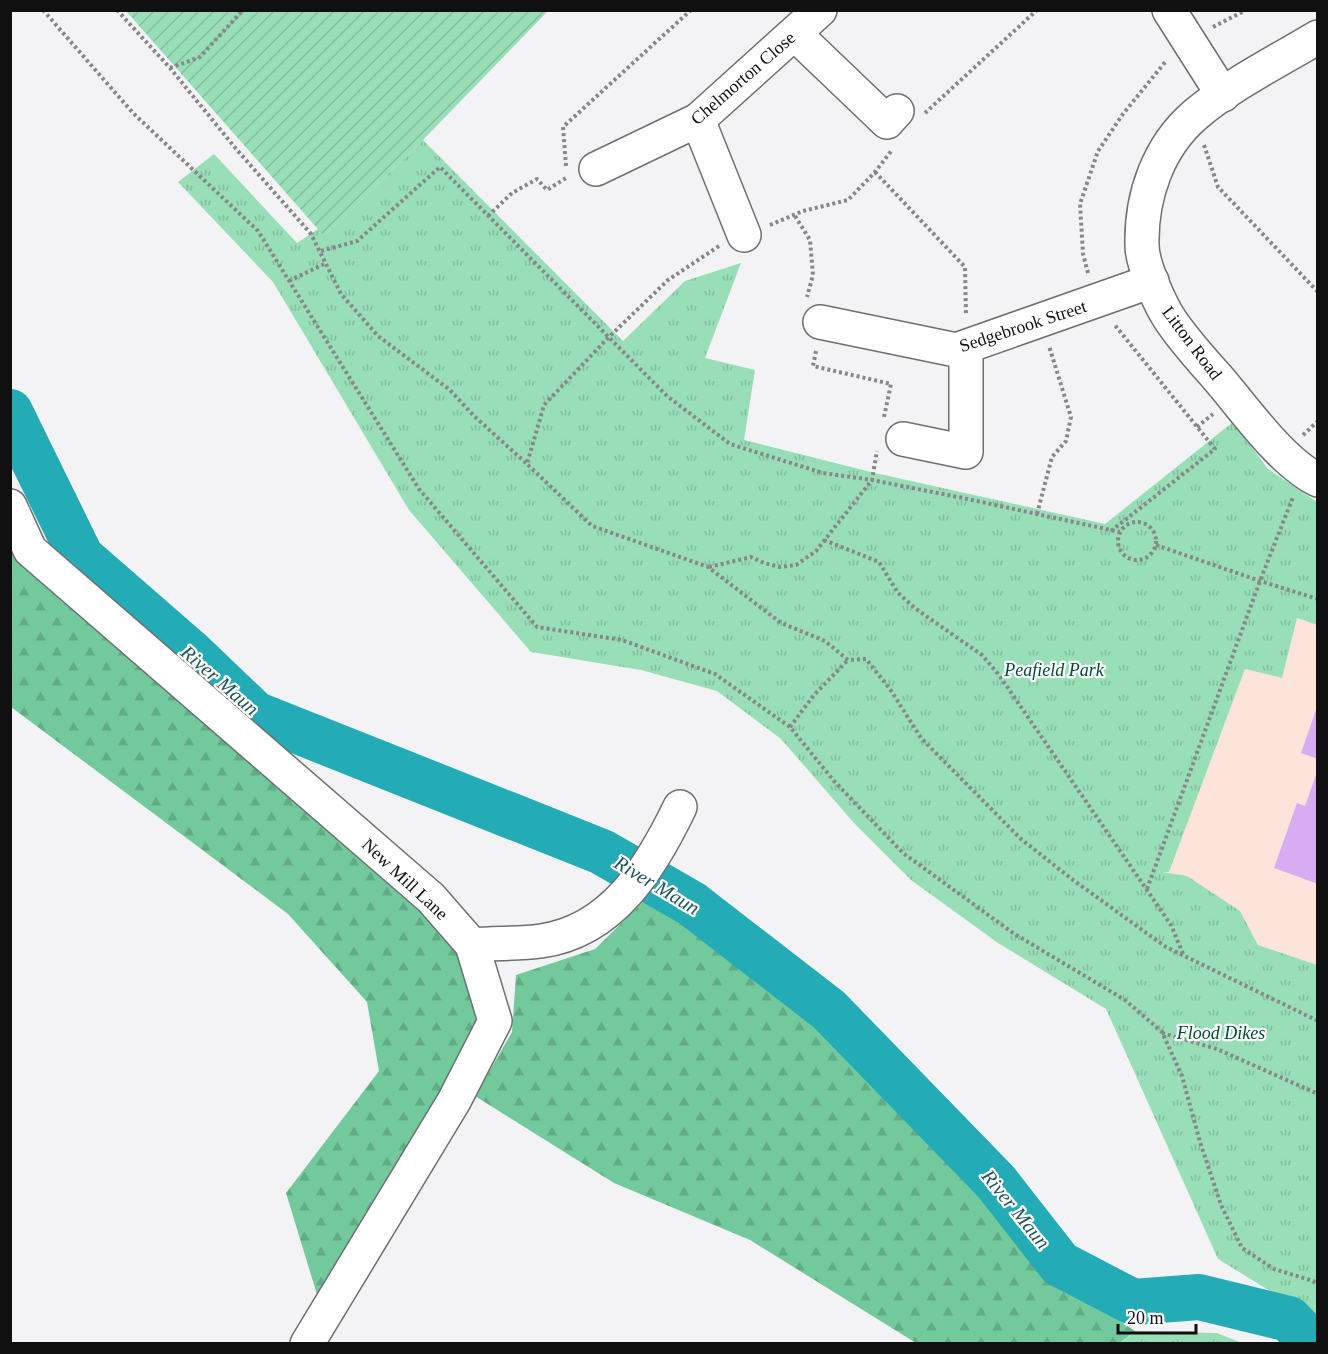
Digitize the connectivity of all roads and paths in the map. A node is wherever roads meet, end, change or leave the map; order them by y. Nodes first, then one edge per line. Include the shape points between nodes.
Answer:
1 (43, 10) edge
2 (117, 10) edge
3 (243, 10) edge
4 (691, 10) edge
5 (820, 10) edge
6 (1037, 10) edge
7 (1169, 10) edge
8 (1246, 10) edge
9 (795, 34) junction
10 (1317, 37) edge
11 (1189, 40) junction
12 (170, 68) junction
13 (1223, 94) junction
14 (910, 114) joint
15 (1194, 116) junction
16 (698, 120) junction
17 (894, 148) dead end
18 (596, 170) dead end
19 (875, 172) junction
20 (488, 216) junction
21 (795, 216) junction
22 (744, 235) junction
23 (321, 252) junction
24 (326, 262) junction
25 (1152, 281) junction
26 (289, 282) junction
27 (1317, 292) edge
28 (1097, 302) junction
29 (814, 310) junction
30 (1042, 321) junction
31 (608, 338) junction
32 (966, 347) junction
33 (888, 436) junction
34 (527, 464) junction
35 (1311, 476) edge
36 (872, 480) junction
37 (10, 506) edge
38 (1037, 514) junction
39 (1110, 531) junction
40 (1120, 532) junction
41 (824, 540) junction
42 (1156, 545) junction
43 (708, 567) junction
44 (1260, 581) junction
45 (1317, 599) edge
46 (848, 660) junction
47 (790, 727) junction
48 (680, 807) dead end
49 (1147, 890) junction
50 (472, 945) junction
51 (1184, 956) junction
52 (1317, 1021) edge
53 (1162, 1032) junction
54 (1317, 1095) edge
55 (1317, 1286) edge
56 (307, 1344) edge

1 - 26 path via 133,113 258,231
2 - 12 path
3 - 12 path via 200,57
4 - 20 path via 563,127 567,178 547,190 537,179 512,193
5 - 9 street, Chelmorton Close
6 - 14 path
7 - 11 street
8 - 11 path
9 - 14 street via 887,122
9 - 16 street, Chelmorton Close
10 - 13 street, Litton Road
11 - 13 street
11 - 28 path via 1166,61 1098,150 1080,204 1083,254
12 - 23 path via 311,234
13 - 15 street, Litton Road
15 - 25 street, Litton Road via 1168,146 1151,178 1142,247
15 - 27 path via 1218,187
16 - 18 street, Chelmorton Close
16 - 22 street
17 - 19 path
19 - 21 path via 848,200
19 - 32 path via 965,267
20 - 23 path via 441,167 357,241
20 - 31 path
21 - 22 path
21 - 29 path via 810,240
22 - 31 path via 722,244 668,280
23 - 24 path
24 - 26 path
24 - 34 path via 341,294 378,336 450,390
25 - 28 street, Sedgebrook Street
25 - 35 street, Litton Road via 1166,314 1205,364 1283,454
26 - 47 path via 419,489 537,627 622,640 715,674
28 - 30 street, Sedgebrook Street
28 - 39 path via 1215,449
29 - 32 street, Sedgebrook Street via 956,350
29 - 33 path via 813,366 891,384
30 - 32 street, Sedgebrook Street
30 - 38 path via 1071,417 1066,441 1052,457
31 - 34 path via 544,405
31 - 36 path via 667,396 730,444 823,473
32 - 33 street via 966,452
33 - 36 path
34 - 43 path via 592,526
35 - 44 path
36 - 38 path
36 - 41 path
37 - 50 street, New Mill Lane via 30,550 431,898
38 - 39 path
39 - 40 path
40 - 42 path via 1127,525 1147,525 1154,533
40 - 42 path via 1119,548 1129,559 1147,558
41 - 43 path via 796,565 780,567 750,557
41 - 49 path via 879,562 898,593 982,655
42 - 44 path
43 - 46 path via 781,623 825,641
44 - 45 path
44 - 49 path
46 - 47 path
46 - 51 path via 866,659 890,688 921,738 1022,839 1114,910
47 - 53 path via 834,781 903,854 1013,933 1125,1000
48 - 50 street via 650,864 621,901 591,925 542,941
49 - 51 path via 1171,925
50 - 56 street, New Mill Lane via 495,1021 454,1101
51 - 52 path
53 - 54 path via 1217,1049
53 - 55 path via 1182,1076 1221,1204 1242,1248 1274,1269 1313,1281

